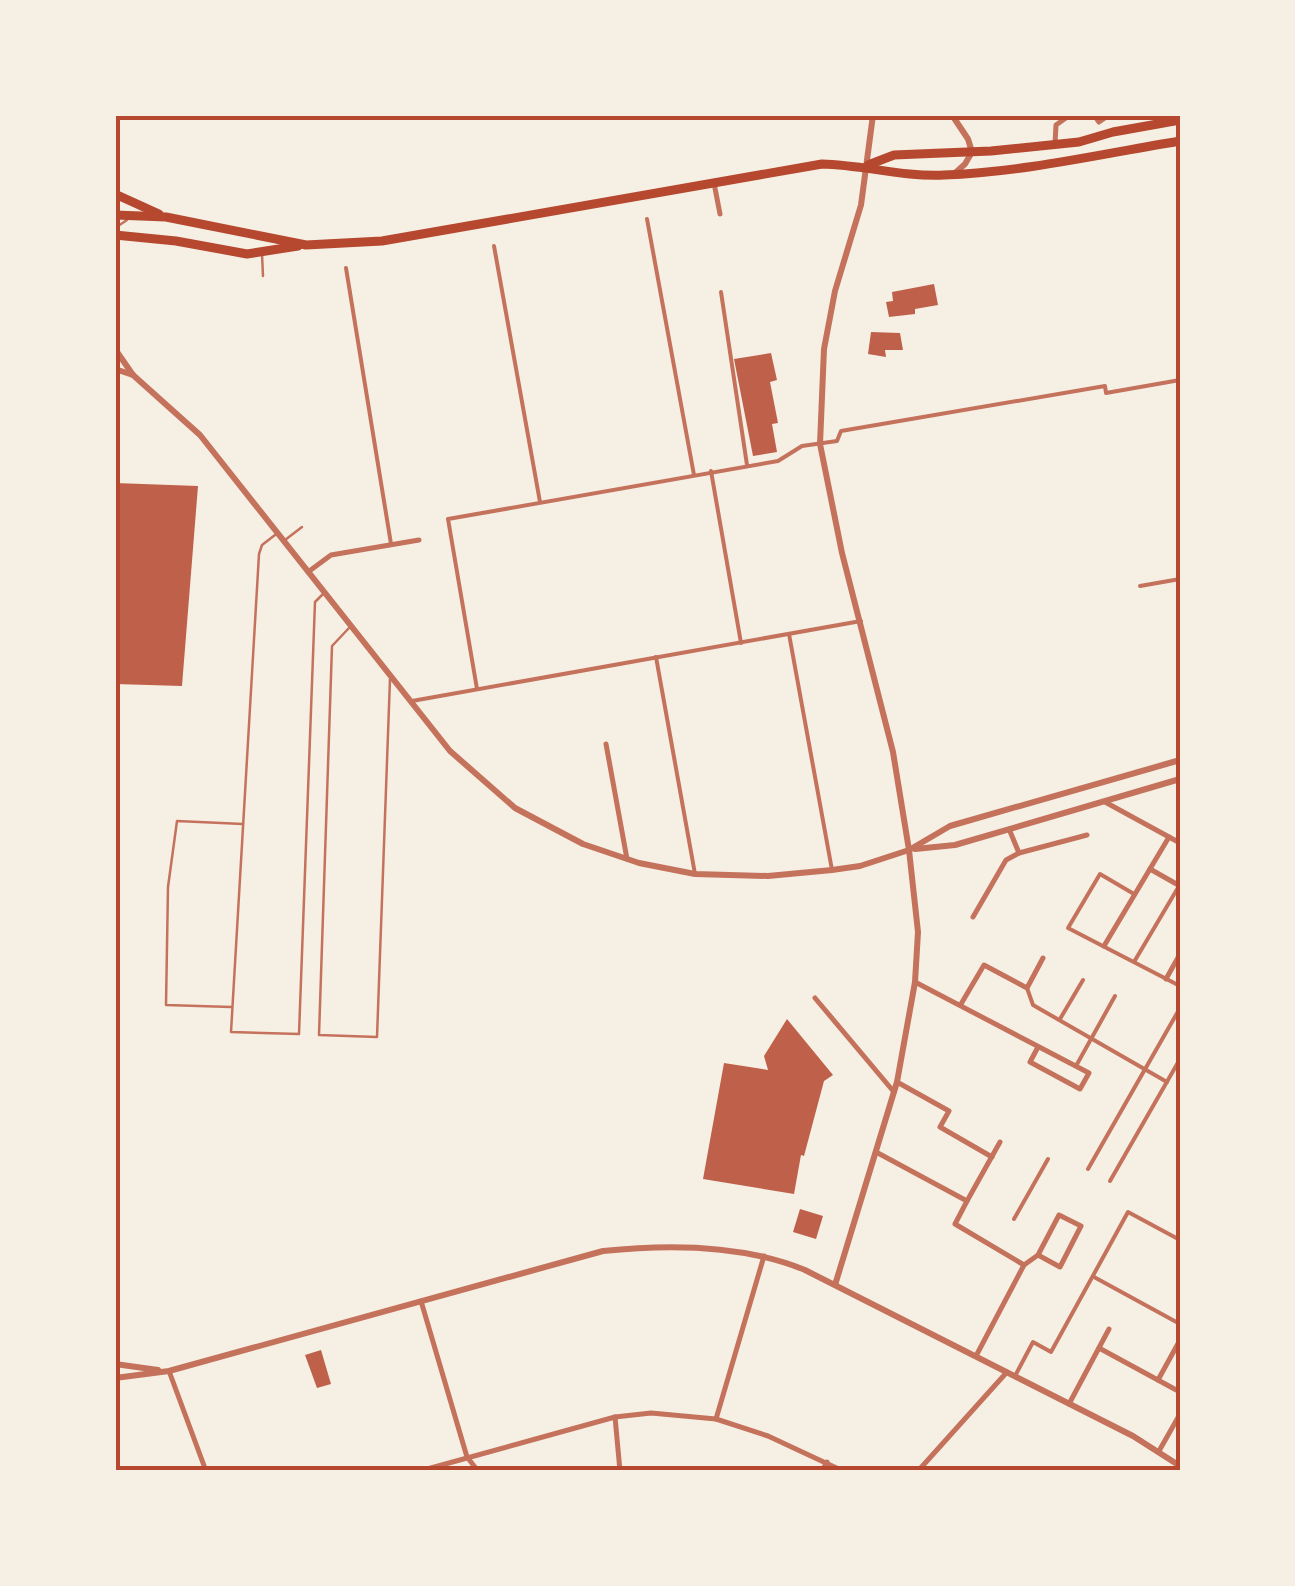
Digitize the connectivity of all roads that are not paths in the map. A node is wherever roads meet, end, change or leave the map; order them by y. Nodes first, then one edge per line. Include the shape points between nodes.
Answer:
1 (873, 115) edge
2 (952, 115) edge
3 (1070, 115) edge
4 (1094, 115) edge
5 (1108, 115) edge
6 (1146, 115) edge
7 (1180, 120) edge
8 (1153, 124) junction
9 (1180, 141) edge
10 (1055, 145) junction
11 (972, 152) junction
12 (865, 166) junction
13 (952, 174) junction
14 (714, 183) junction
15 (115, 194) edge
16 (720, 214) dead end
17 (115, 215) edge
18 (132, 216) junction
19 (166, 217) junction
20 (647, 218) dead end
21 (115, 232) edge
22 (306, 245) junction
23 (494, 246) dead end
24 (262, 253) junction
25 (346, 268) dead end
26 (262, 276) dead end
27 (722, 292) dead end
28 (115, 349) edge
29 (115, 369) edge
30 (134, 375) junction
31 (1180, 380) edge
32 (820, 444) junction
33 (747, 465) junction
34 (710, 472) junction
35 (694, 474) junction
36 (540, 502) junction
37 (302, 527) dead end
38 (278, 533) junction
39 (419, 540) dead end
40 (284, 541) junction
41 (391, 544) junction
42 (308, 572) junction
43 (1180, 579) edge
44 (1140, 586) dead end
45 (324, 593) junction
46 (860, 621) junction
47 (351, 627) junction
48 (789, 634) junction
49 (741, 642) junction
50 (656, 658) junction
51 (390, 677) junction
52 (477, 689) junction
53 (409, 701) junction
54 (606, 744) dead end
55 (1180, 760) edge
56 (1180, 779) edge
57 (1105, 802) junction
58 (243, 824) junction
59 (1010, 829) junction
60 (1087, 836) dead end
61 (1169, 837) junction
62 (1180, 843) edge
63 (909, 850) junction
64 (1019, 853) junction
65 (627, 859) junction
66 (1150, 868) junction
67 (832, 870) junction
68 (696, 874) junction
69 (1180, 886) edge
70 (1134, 894) junction
71 (973, 917) dead end
72 (1104, 946) junction
73 (1180, 954) edge
74 (1042, 958) dead end
75 (1134, 962) junction
76 (1166, 979) junction
77 (1083, 980) dead end
78 (915, 982) junction
79 (1180, 986) edge
80 (1027, 988) junction
81 (1115, 996) dead end
82 (815, 998) dead end
83 (961, 1004) junction
84 (232, 1007) junction
85 (1180, 1008) edge
86 (1060, 1021) junction
87 (1091, 1039) junction
88 (1038, 1046) junction
89 (1180, 1059) edge
90 (1076, 1066) junction
91 (1145, 1070) junction
92 (897, 1082) junction
93 (1166, 1082) junction
94 (894, 1092) junction
95 (1000, 1142) dead end
96 (876, 1152) junction
97 (992, 1158) junction
98 (1048, 1159) dead end
99 (1088, 1169) dead end
100 (1110, 1182) dead end
101 (968, 1201) junction
102 (1014, 1219) dead end
103 (1180, 1240) edge
104 (1038, 1255) junction
105 (764, 1256) junction
106 (1024, 1265) junction
107 (1094, 1277) junction
108 (835, 1285) junction
109 (421, 1300) junction
110 (1180, 1324) edge
111 (1109, 1330) dead end
112 (1180, 1340) edge
113 (1098, 1348) junction
114 (976, 1356) junction
115 (115, 1364) edge
116 (169, 1371) junction
117 (1011, 1374) junction
118 (115, 1378) edge
119 (1158, 1380) junction
120 (1180, 1392) edge
121 (1069, 1404) junction
122 (1180, 1414) edge
123 (616, 1417) junction
124 (716, 1420) junction
125 (1159, 1451) junction
126 (467, 1457) junction
127 (827, 1462) junction
128 (1180, 1466) edge
129 (206, 1471) edge
130 (420, 1471) edge
131 (478, 1471) edge
132 (620, 1471) edge
133 (822, 1471) edge
134 (844, 1471) edge
135 (918, 1471) edge

1 - 12 street
2 - 11 street
3 - 10 street via 1056,124
4 - 5 street via 1099,122
6 - 8 street
7 - 8 main road
8 - 10 main road
9 - 13 main road via 1038,167
10 - 11 main road
11 - 12 main road via 894,155
11 - 13 street
12 - 13 main road via 896,175
12 - 14 main road via 822,164
12 - 32 street via 824,349
14 - 16 street
14 - 22 main road via 414,237
15 - 19 main road
17 - 18 main road
18 - 19 main road
18 - 21 lane
19 - 22 main road
20 - 35 street
21 - 24 main road
22 - 24 main road
23 - 36 street
24 - 26 lane
25 - 41 street
27 - 33 street
28 - 30 street
29 - 30 street
30 - 38 street via 200,435
31 - 32 street via 1106,393 1105,386 841,432 838,441
32 - 33 street
32 - 46 street
33 - 34 street
34 - 35 street
34 - 49 street
35 - 36 street
36 - 52 street via 448,519
37 - 40 lane
38 - 40 street
38 - 58 lane via 259,554
39 - 41 street
40 - 42 street
41 - 42 street via 332,555
42 - 45 street
43 - 44 street
45 - 47 street
45 - 84 lane via 315,602 300,1034 230,1032
46 - 48 street
46 - 63 street
47 - 51 street
47 - 51 lane via 332,646 319,1035 378,1037
48 - 49 street
48 - 67 street
49 - 50 street
50 - 52 street
50 - 68 street
51 - 53 street
52 - 53 street
53 - 65 street via 450,752 515,808
54 - 65 street
55 - 63 street via 950,826
56 - 57 street
57 - 59 street
57 - 61 street
58 - 84 lane
58 - 84 lane via 177,821 168,887 166,1005
59 - 63 street
59 - 64 street
60 - 64 street
61 - 62 street
61 - 66 street
63 - 67 street
63 - 78 street via 918,932
64 - 71 street via 1006,860
65 - 68 street
66 - 69 street
66 - 70 street
67 - 68 street
69 - 75 street
70 - 72 street
70 - 72 street via 1100,874 1068,928
72 - 75 street
73 - 76 street
74 - 80 street
75 - 76 street
76 - 79 street
77 - 86 street
78 - 83 street
78 - 92 street
80 - 83 street via 984,964
80 - 86 street via 1032,1005
81 - 87 street
82 - 94 street
83 - 88 street
85 - 91 street
86 - 87 street
87 - 90 street
87 - 91 street
88 - 90 street
88 - 90 street via 1030,1062 1080,1089 1089,1074
89 - 93 street
91 - 93 street
91 - 99 street
92 - 94 street
92 - 97 street via 948,1111 940,1128
93 - 100 street
94 - 96 street
95 - 97 street
96 - 101 street
96 - 108 street
97 - 101 street
98 - 102 street
101 - 106 street via 954,1224
103 - 107 street via 1128,1212
104 - 104 street via 1060,1267 1081,1226 1059,1215
104 - 106 street
105 - 108 street
105 - 109 street via 652,1246 603,1251
105 - 124 street
106 - 114 street
107 - 110 street
107 - 117 street via 1051,1352 1032,1342
108 - 114 street
109 - 116 street
109 - 126 street
111 - 113 street
112 - 119 street
113 - 119 street
113 - 121 street
114 - 117 street
115 - 116 street
116 - 118 street
116 - 129 street
117 - 121 street
117 - 135 street
119 - 120 street
121 - 125 street
122 - 125 street
123 - 124 street via 651,1413
123 - 126 street
123 - 132 street
124 - 127 street
125 - 128 street
126 - 130 street
126 - 131 street
127 - 133 street
127 - 134 street

